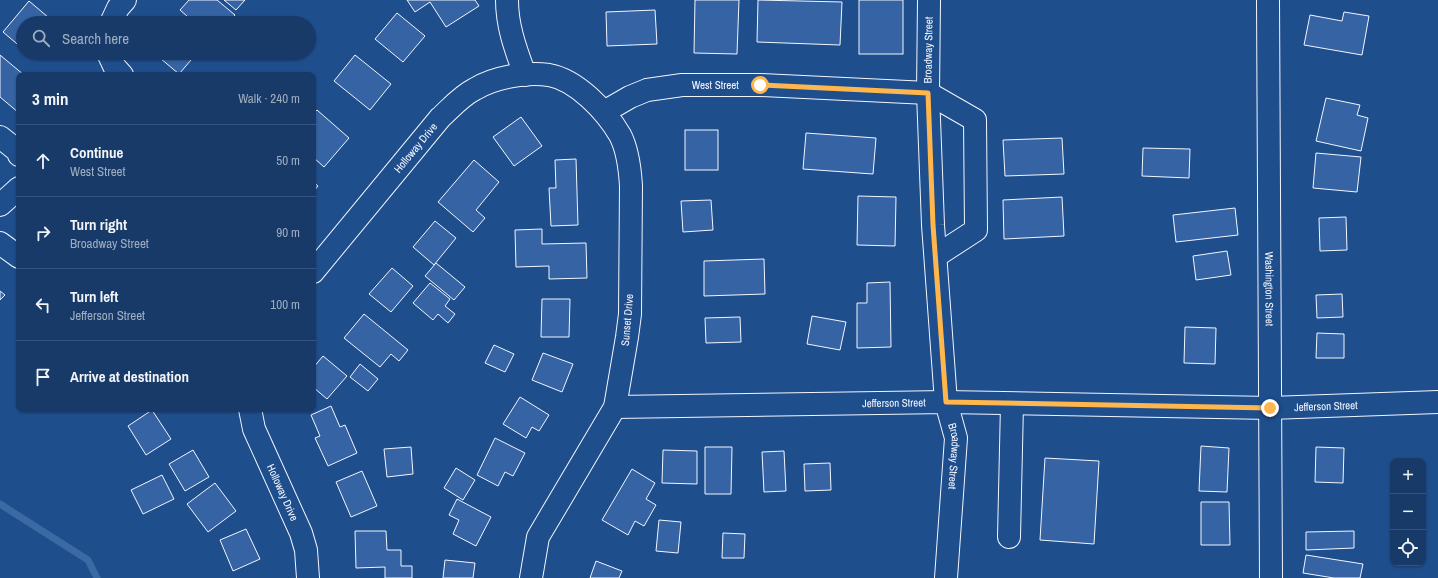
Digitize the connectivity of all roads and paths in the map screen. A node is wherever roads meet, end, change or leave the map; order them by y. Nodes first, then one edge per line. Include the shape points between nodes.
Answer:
1 (125, 0) edge
2 (507, 0) edge
3 (929, 0) edge
4 (1268, 0) edge
5 (114, 16) edge
6 (111, 60) edge
7 (119, 72) edge
8 (525, 75) junction
9 (549, 75) joint
10 (928, 93) junction
11 (604, 112) junction
12 (0, 137) edge
13 (16, 150) edge
14 (16, 191) edge
15 (0, 205) edge
16 (0, 243) edge
17 (16, 255) edge
18 (936, 256) junction
19 (316, 268) edge
20 (946, 402) junction
21 (1438, 402) edge
22 (1012, 404) junction
23 (615, 408) junction
24 (1270, 408) junction
25 (251, 412) edge
26 (1009, 537) dead end
27 (308, 578) edge
28 (532, 578) edge
29 (946, 578) edge
30 (1270, 578) edge

1 - 5 street
2 - 8 street via 512,37
3 - 10 street, Broadway Street
4 - 24 street, Washington Street
6 - 7 street
8 - 9 street, Holloway Drive
8 - 19 street, Holloway Drive via 488,82 459,100 440,118
9 - 11 street, Sunset Drive via 579,89
10 - 11 street, West Street via 760,85 682,85 647,90
10 - 18 street, Broadway Street
10 - 18 street via 975,120 976,230
11 - 23 street, Sunset Drive via 620,135 626,150 631,186 630,314
12 - 13 street
14 - 15 street
16 - 17 street
18 - 20 street, Broadway Street
20 - 22 street, Jefferson Street
20 - 23 street, Jefferson Street
20 - 29 street, Broadway Street via 956,438
21 - 24 street, Jefferson Street
22 - 24 street, Jefferson Street
22 - 26 street
23 - 28 street, Sunset Drive via 538,537
24 - 30 street, Washington Street
25 - 27 street, Holloway Drive via 254,429 301,533 306,550

